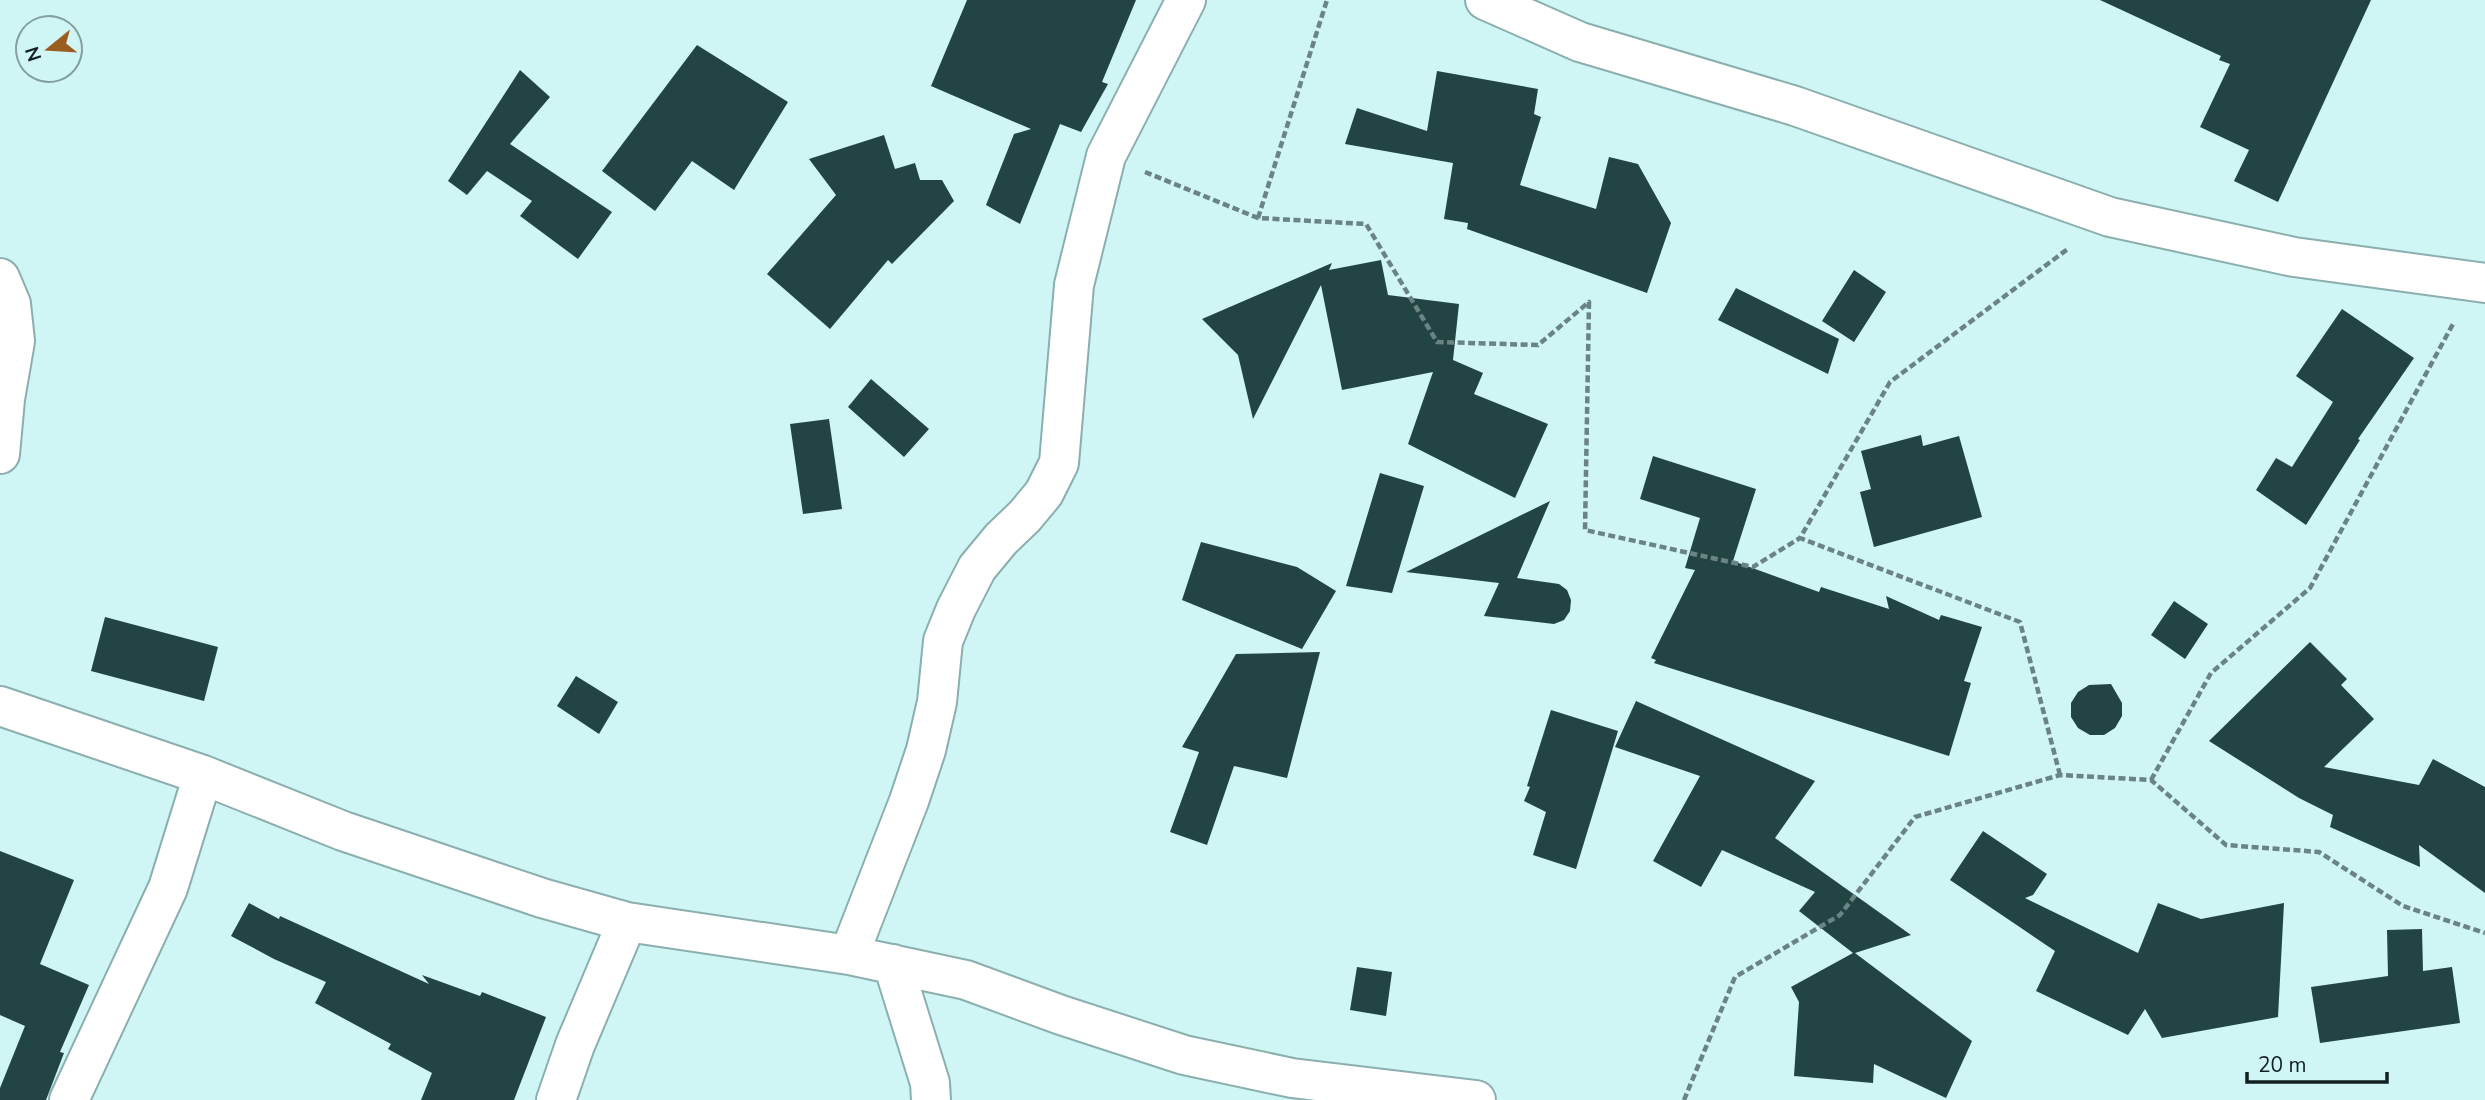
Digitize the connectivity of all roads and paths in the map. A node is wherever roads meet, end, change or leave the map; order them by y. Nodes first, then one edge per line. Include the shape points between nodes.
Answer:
1 (1186, 0) edge
2 (1326, 0) edge
3 (1485, 0) edge
4 (1106, 156) junction
5 (2110, 217) junction
6 (1258, 218) junction
7 (0, 278) edge
8 (2480, 283) edge
9 (0, 454) edge
10 (1800, 538) junction
11 (0, 706) edge
12 (203, 775) junction
13 (2060, 775) junction
14 (2151, 780) junction
15 (627, 922) junction
16 (2485, 933) edge
17 (849, 955) junction
18 (893, 964) junction
19 (69, 1100) edge
20 (556, 1100) edge
21 (931, 1100) edge
22 (1476, 1100) edge
23 (1684, 1100) edge

1 - 4 street
2 - 6 path
3 - 5 street via 1580,41 1795,106
4 - 6 path
4 - 17 street via 1074,285 1059,463 1044,493 977,568 943,641 926,750
5 - 8 street via 2294,257
5 - 10 path via 1890,382
6 - 10 path via 1366,224 1437,342 1538,345 1589,302 1586,530 1753,567
7 - 9 street via 11,304 15,341
8 - 14 path via 2309,588 2211,673
10 - 13 path via 2020,622
11 - 12 street
12 - 15 street via 368,840
12 - 19 street via 168,887
13 - 14 path
13 - 23 path via 1915,817 1840,915 1735,977
14 - 16 path via 2226,845 2319,852 2403,906
15 - 17 street
15 - 20 street
17 - 18 street
18 - 21 street via 930,1083
18 - 22 street via 966,980 1184,1055 1292,1078

